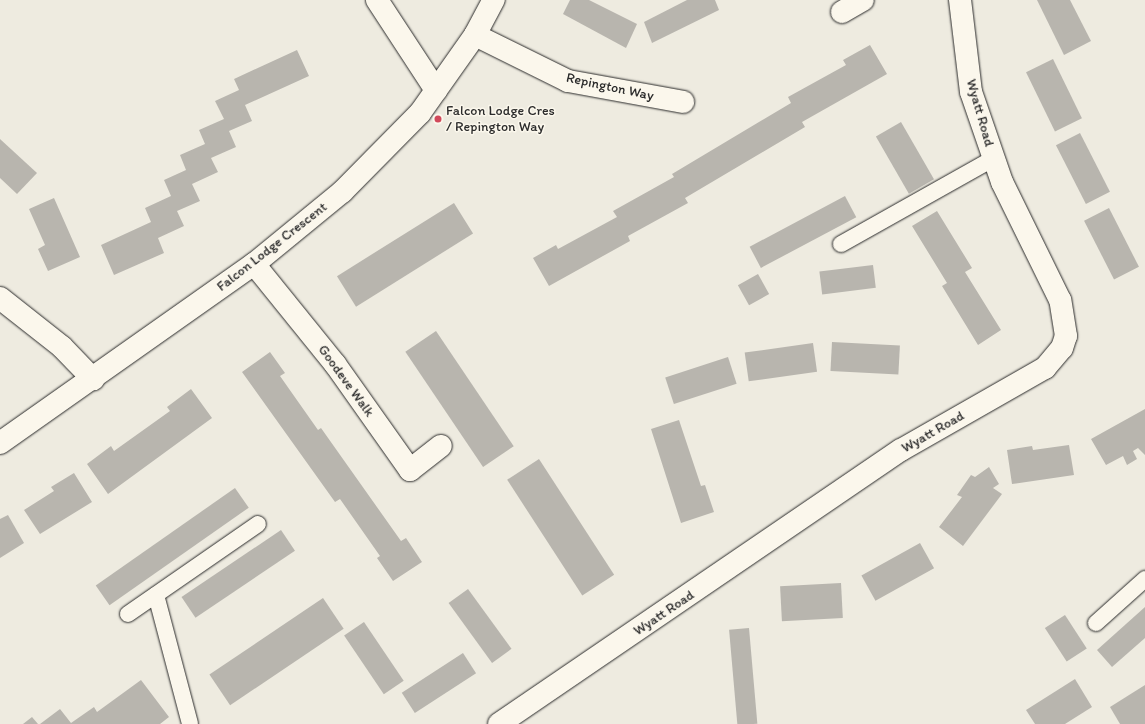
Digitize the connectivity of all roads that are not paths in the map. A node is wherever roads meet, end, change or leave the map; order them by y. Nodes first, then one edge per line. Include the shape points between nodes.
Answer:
1 (377, 0) edge
2 (494, 0) edge
3 (863, 0) edge
4 (960, 0) edge
5 (842, 12) dead end
6 (475, 35) junction
7 (436, 90) junction
8 (683, 102) dead end
9 (994, 158) junction
10 (841, 244) dead end
11 (254, 264) junction
12 (0, 298) edge
13 (93, 379) junction
14 (0, 443) edge
15 (441, 446) dead end
16 (258, 524) dead end
17 (1145, 579) edge
18 (156, 595) junction
19 (128, 614) dead end
20 (1096, 624) dead end
21 (190, 724) edge
22 (499, 724) edge

1 - 7 street
2 - 6 street, Falcon Lodge Crescent
3 - 5 street
4 - 9 street, Wyatt Road via 971,92
6 - 7 street, Falcon Lodge Crescent
6 - 8 street, Repington Way via 568,81
7 - 11 street, Falcon Lodge Crescent via 420,114 342,192
9 - 10 lane
9 - 22 street, Wyatt Road via 1060,300 1066,336 1062,348 1052,361 1045,368 902,450
11 - 13 street, Falcon Lodge Crescent
11 - 15 street, Goodeve Walk via 335,364 410,470
12 - 13 street via 62,347
13 - 14 street, Falcon Lodge Crescent
16 - 18 lane
17 - 20 lane
18 - 19 lane
18 - 21 lane

